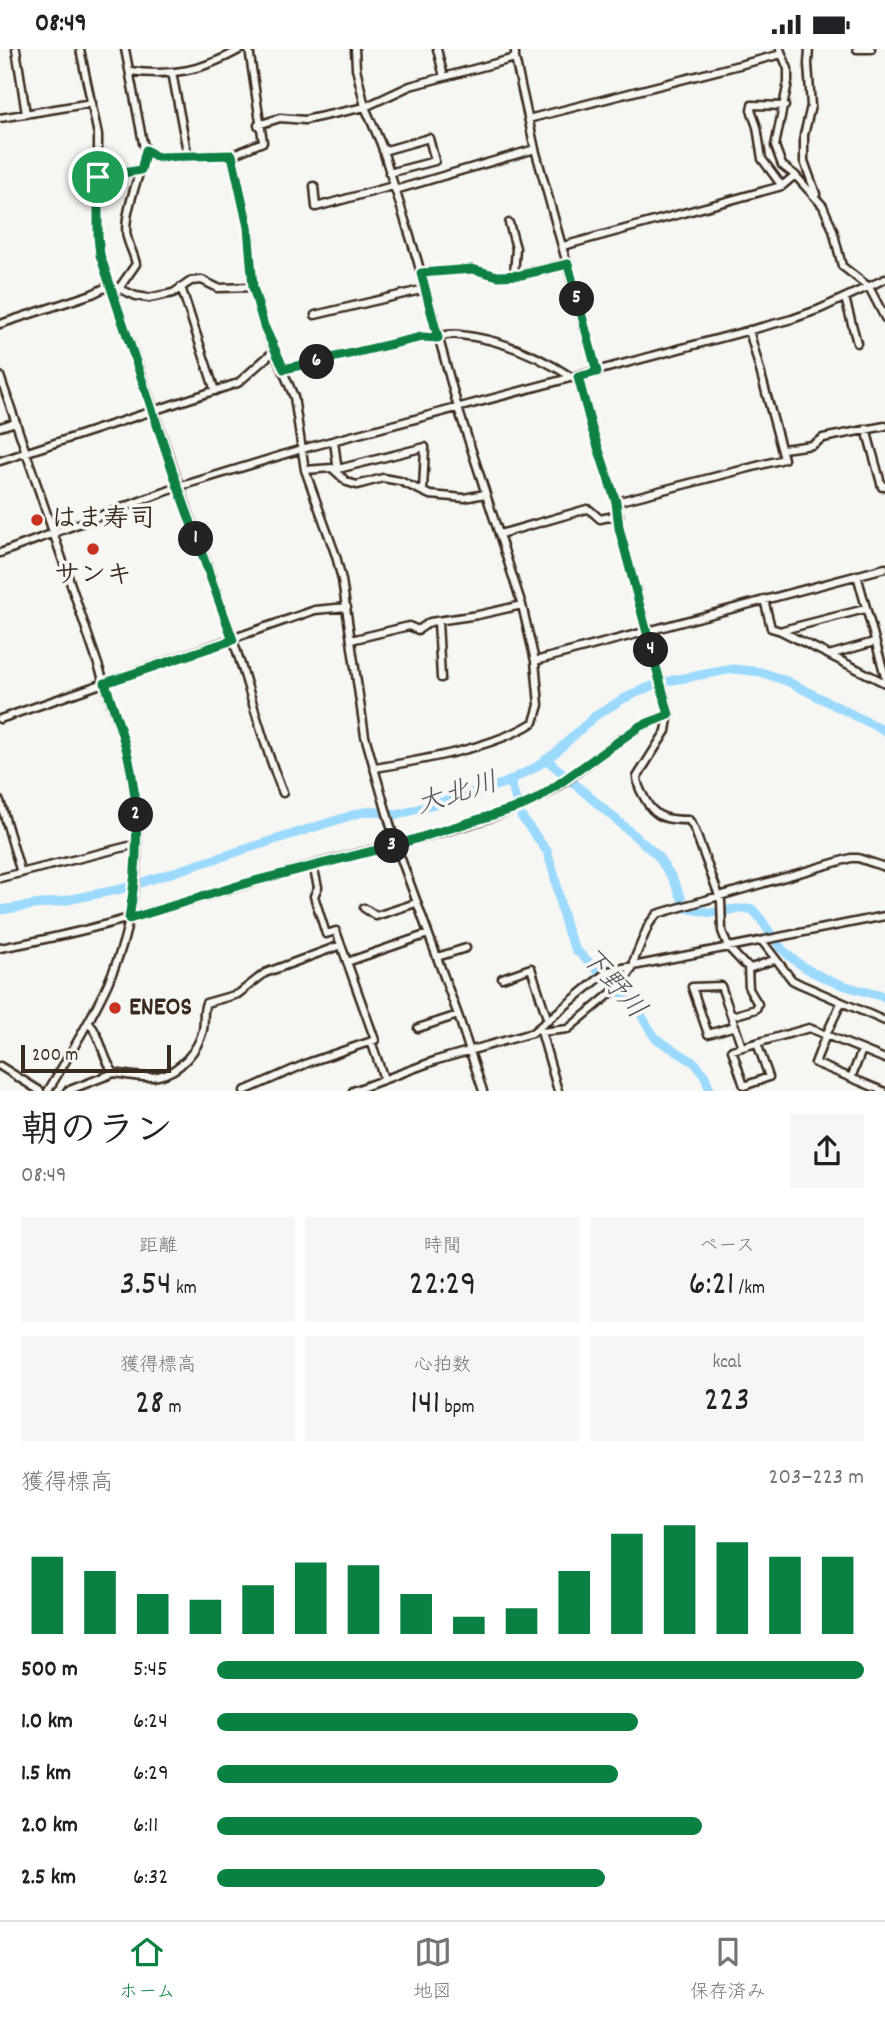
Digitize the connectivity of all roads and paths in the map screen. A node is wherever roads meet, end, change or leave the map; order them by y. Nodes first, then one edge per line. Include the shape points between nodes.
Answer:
1 (16, 49) edge
2 (80, 49) edge
3 (125, 49) edge
4 (241, 49) edge
5 (248, 49) edge
6 (355, 49) edge
7 (437, 49) edge
8 (515, 49) edge
9 (809, 49) edge
10 (857, 49) edge
11 (871, 49) edge
12 (781, 51) edge
13 (515, 58) junction
14 (130, 71) junction
15 (172, 72) junction
16 (444, 77) junction
17 (92, 103) junction
18 (785, 106) junction
19 (365, 107) junction
20 (26, 114) junction
21 (0, 118) edge
22 (528, 118) junction
23 (258, 125) junction
24 (536, 149) junction
25 (146, 150) junction
26 (383, 151) junction
27 (232, 155) junction
28 (188, 157) junction
29 (141, 170) junction
30 (389, 173) junction
31 (795, 175) junction
32 (98, 177) junction
33 (314, 186) dead end
34 (782, 186) junction
35 (394, 188) junction
36 (818, 199) junction
37 (509, 223) dead end
38 (563, 246) junction
39 (568, 264) junction
40 (421, 273) junction
41 (514, 275) junction
42 (885, 279) edge
43 (111, 285) junction
44 (869, 286) junction
45 (120, 287) junction
46 (181, 287) junction
47 (253, 287) junction
48 (425, 289) junction
49 (845, 298) junction
50 (316, 315) dead end
51 (885, 318) edge
52 (0, 324) edge
53 (749, 331) junction
54 (438, 338) junction
55 (858, 344) dead end
56 (274, 351) junction
57 (284, 369) junction
58 (597, 372) junction
59 (0, 376) edge
60 (575, 378) junction
61 (215, 391) junction
62 (458, 408) junction
63 (153, 411) junction
64 (16, 422) junction
65 (885, 426) edge
66 (0, 427) edge
67 (866, 429) junction
68 (334, 441) junction
69 (302, 449) junction
70 (783, 449) junction
71 (26, 452) junction
72 (0, 461) edge
73 (306, 470) junction
74 (338, 472) junction
75 (885, 486) edge
76 (178, 487) junction
77 (423, 491) junction
78 (485, 494) junction
79 (616, 502) junction
80 (619, 515) junction
81 (54, 534) junction
82 (500, 534) junction
83 (0, 553) edge
84 (885, 568) edge
85 (857, 575) junction
86 (764, 599) junction
87 (522, 605) junction
88 (347, 607) junction
89 (865, 609) junction
90 (438, 621) junction
91 (781, 631) junction
92 (647, 632) junction
93 (233, 640) junction
94 (351, 640) junction
95 (874, 642) junction
96 (829, 655) junction
97 (535, 661) junction
98 (885, 676) edge
99 (441, 678) dead end
100 (105, 683) junction
101 (885, 683) edge
102 (669, 714) junction
103 (0, 719) edge
104 (376, 771) junction
105 (283, 793) dead end
106 (0, 801) edge
107 (395, 843) junction
108 (137, 846) junction
109 (313, 865) junction
110 (885, 867) edge
111 (21, 873) junction
112 (0, 878) edge
113 (719, 895) junction
114 (416, 903) junction
115 (364, 908) dead end
116 (885, 916) edge
117 (129, 918) junction
118 (428, 934) junction
119 (762, 941) junction
120 (341, 945) junction
121 (729, 947) junction
122 (0, 948) edge
123 (466, 948) dead end
124 (437, 957) junction
125 (776, 958) junction
126 (347, 962) junction
127 (634, 966) junction
128 (748, 966) junction
129 (502, 978) dead end
130 (841, 1003) junction
131 (458, 1014) junction
132 (732, 1016) junction
133 (548, 1021) junction
134 (885, 1021) edge
135 (89, 1023) junction
136 (735, 1026) junction
137 (418, 1028) dead end
138 (540, 1030) junction
139 (826, 1035) junction
140 (371, 1041) junction
141 (757, 1043) junction
142 (742, 1047) junction
143 (862, 1050) junction
144 (469, 1051) junction
145 (885, 1059) edge
146 (0, 1066) edge
147 (114, 1073) junction
148 (851, 1078) junction
149 (384, 1079) junction
150 (40, 1090) edge
151 (48, 1090) edge
152 (67, 1090) edge
153 (244, 1090) edge
154 (353, 1090) edge
155 (482, 1090) edge
156 (558, 1090) edge
157 (883, 1090) edge

1 - 20 street
2 - 17 street
3 - 14 street
4 - 15 street via 214,64
5 - 23 street
6 - 19 street
7 - 16 street
8 - 13 street
9 - 36 street via 811,106 804,161
10 - 11 street
12 - 18 street via 788,69
12 - 22 street
13 - 16 street
13 - 22 street
14 - 15 street
14 - 25 street
15 - 28 street
16 - 19 street via 410,86
17 - 20 street
17 - 32 street
18 - 31 street via 775,146 782,165
18 - 34 street via 752,105 751,110 762,159
19 - 23 street
19 - 26 street
20 - 21 street
22 - 24 street
23 - 27 street via 263,142
24 - 35 street
24 - 38 street
25 - 28 street via 157,157
25 - 29 street
26 - 30 street
26 - 30 street via 429,138 436,161
27 - 28 street
27 - 47 street via 248,227
29 - 32 street
29 - 45 street via 126,226 136,264
30 - 35 street
31 - 34 street
31 - 36 street
32 - 43 street via 100,255
33 - 35 street via 316,207
34 - 38 street
35 - 40 street
36 - 44 street via 828,216 842,266
37 - 41 street via 516,248
38 - 39 street
39 - 41 street
39 - 58 street
40 - 41 street via 472,269
40 - 48 street
42 - 44 street
43 - 45 street
43 - 52 street
43 - 63 street
44 - 49 street
44 - 51 street
45 - 46 street via 149,298
46 - 47 street via 202,280 218,288
46 - 61 street
47 - 56 street
48 - 50 street
48 - 54 street
49 - 53 street
49 - 55 street
53 - 58 street
53 - 70 street
54 - 57 street via 422,337
54 - 60 street via 458,334 509,346
54 - 62 street
56 - 57 street
56 - 61 street via 238,383
57 - 69 street via 294,397
58 - 60 street
59 - 64 street
60 - 62 street
60 - 79 street
61 - 63 street
62 - 68 street
62 - 78 street
63 - 71 street
63 - 76 street
64 - 66 street
64 - 71 street
65 - 67 street
67 - 70 street
67 - 75 street
68 - 69 street
68 - 74 street
69 - 73 street
69 - 76 street
70 - 79 street via 784,459
71 - 72 street
71 - 81 street
73 - 74 street via 332,468
73 - 88 street via 336,556
74 - 77 street via 357,485 383,478
74 - 77 street via 425,447
76 - 81 street
76 - 93 street
77 - 78 street via 464,498
78 - 82 street
79 - 80 street
80 - 82 street via 600,519 587,509
80 - 92 street
81 - 83 street
81 - 100 street
82 - 87 street
84 - 85 street
85 - 86 street
85 - 89 street
86 - 91 street via 771,628
86 - 92 street
87 - 90 street
87 - 97 street
88 - 93 street via 315,610
88 - 94 street
89 - 91 street
89 - 95 street
90 - 94 street via 418,629 409,626
90 - 99 street
91 - 96 street
92 - 97 street
92 - 102 street
93 - 100 street
93 - 105 street
94 - 104 street via 365,736
95 - 96 street
95 - 98 street
96 - 101 street
97 - 104 street via 539,705 534,722 496,739
100 - 103 street
100 - 108 street via 132,774
102 - 107 street via 640,726 539,798
102 - 113 street via 666,731 636,780 656,815 690,820
104 - 107 street
106 - 111 street
107 - 109 street
107 - 114 street
108 - 111 street
108 - 117 street
109 - 117 street
109 - 120 street via 318,887 314,896 326,934 336,931
110 - 113 street via 851,858
111 - 112 street
113 - 121 street via 722,932
113 - 127 street via 653,916
114 - 115 street via 376,916
114 - 118 street
116 - 119 street
117 - 122 street
117 - 135 street via 110,981
118 - 124 street
118 - 126 street
119 - 121 street
119 - 125 street
120 - 126 street
120 - 147 street via 265,973 238,994 206,1003 198,1043 173,1071 158,1077
121 - 127 street
121 - 128 street
123 - 124 street
124 - 131 street
125 - 128 street
125 - 130 street via 792,979
126 - 140 street via 375,1039
127 - 133 street via 603,975
127 - 138 street via 622,984 568,1029
128 - 132 street via 749,989 758,1004 756,1009
129 - 133 street via 531,968
130 - 134 street
130 - 139 street
131 - 137 street
131 - 144 street
132 - 136 street
132 - 136 street via 721,986 692,987 708,1034
133 - 138 street
135 - 147 street
135 - 151 street
136 - 142 street
138 - 144 street
138 - 156 street
139 - 141 street via 809,1028
139 - 143 street
139 - 148 street via 815,1063
140 - 149 street
140 - 153 street
141 - 142 street
141 - 142 street via 769,1077 744,1086 732,1051
143 - 145 street
143 - 148 street
144 - 149 street
144 - 155 street
146 - 150 street
147 - 152 street
148 - 157 street
149 - 154 street

